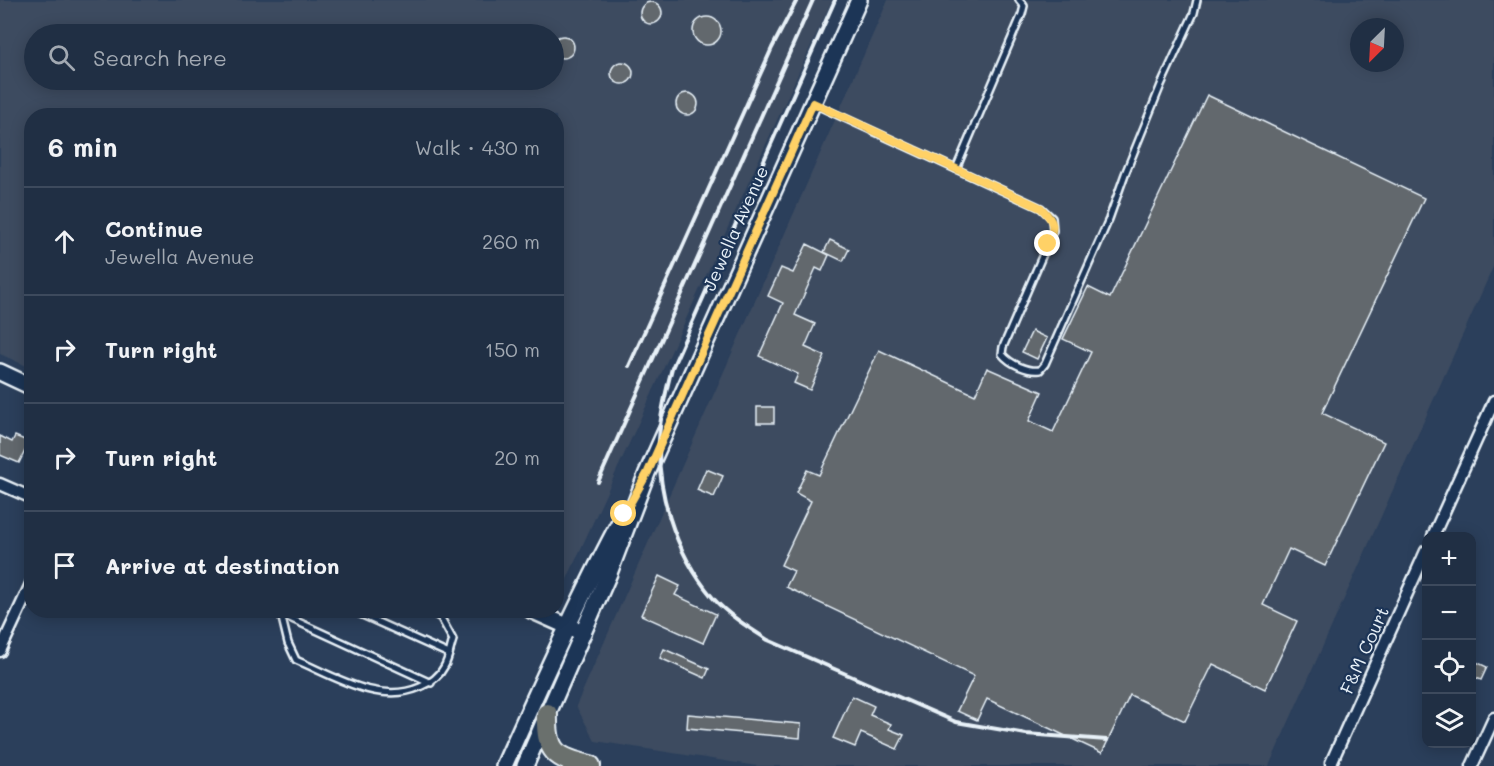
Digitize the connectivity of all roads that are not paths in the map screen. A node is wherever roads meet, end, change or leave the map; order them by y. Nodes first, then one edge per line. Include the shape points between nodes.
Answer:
1 (859, 0) edge
2 (1019, 0) edge
3 (1197, 0) edge
4 (813, 103) junction
5 (956, 169) junction
6 (0, 372) edge
7 (24, 383) edge
8 (1494, 401) edge
9 (0, 484) edge
10 (24, 494) edge
11 (1435, 532) edge
12 (1422, 560) edge
13 (24, 599) edge
14 (282, 618) edge
15 (292, 618) edge
16 (369, 618) edge
17 (441, 618) edge
18 (549, 618) edge
19 (575, 630) junction
20 (0, 651) edge
21 (449, 654) junction
22 (430, 683) junction
23 (548, 714) junction
24 (1494, 718) edge
25 (1331, 763) dead end
26 (504, 766) edge
27 (525, 766) edge
28 (590, 766) edge
29 (1472, 766) edge

1 - 4 main road, Jewella Avenue
2 - 5 lane via 1024,6 1022,14
3 - 5 lane via 1109,219 1040,370 1032,371 1006,360 1002,354 1051,237 1052,218 1041,208
4 - 5 lane
4 - 19 main road, Jewella Avenue via 648,472 605,550
6 - 7 main road
8 - 11 street
9 - 10 street
12 - 25 street, F&M Court
13 - 20 street
14 - 22 lane via 296,660 385,694 409,692
15 - 22 lane
16 - 21 lane
17 - 21 lane via 453,640
18 - 19 main road
19 - 23 main road, Jewella Avenue
19 - 26 main road, Jewella Avenue
21 - 22 lane via 445,666
23 - 27 main road, Jewella Avenue
23 - 28 highway via 548,738 555,753
24 - 29 street

